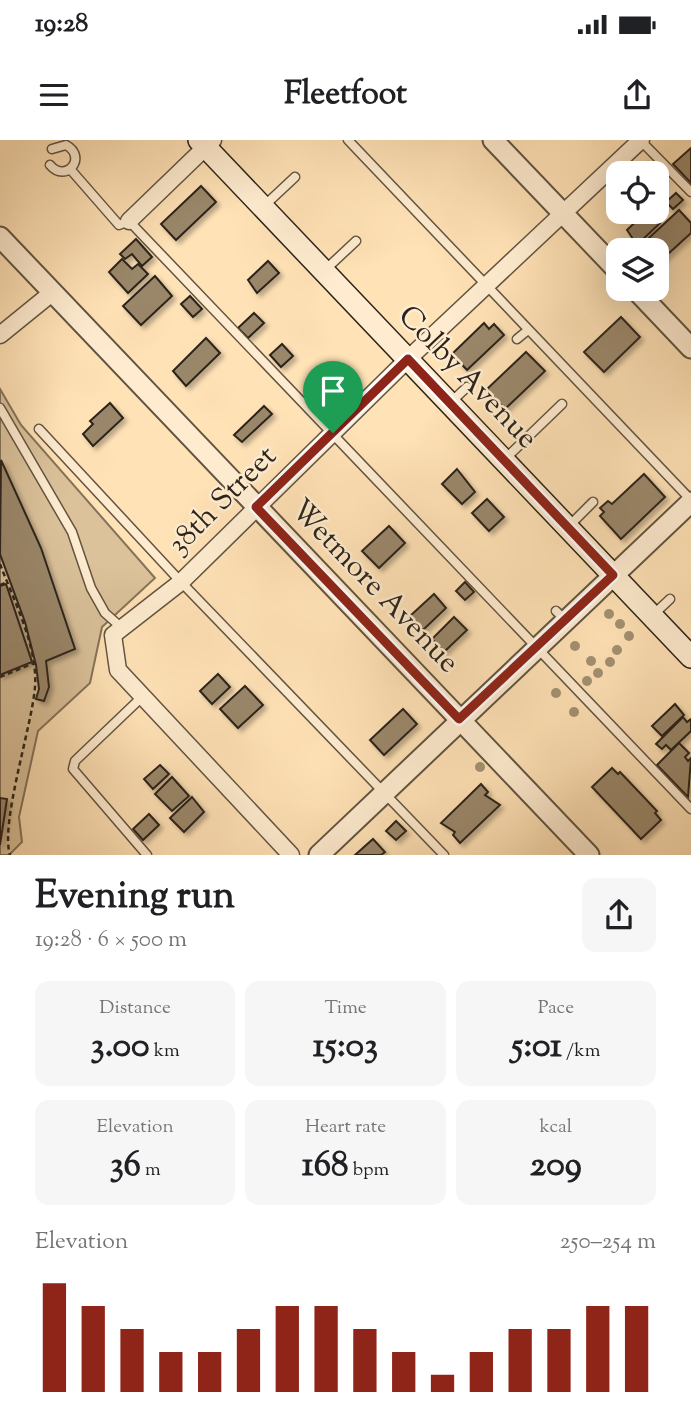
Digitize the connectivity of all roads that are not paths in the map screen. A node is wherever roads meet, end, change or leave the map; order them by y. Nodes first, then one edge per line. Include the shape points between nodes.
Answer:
1 (348, 140) edge
2 (493, 140) edge
3 (641, 140) edge
4 (206, 143) edge
5 (52, 149) dead end
6 (50, 165) dead end
7 (71, 170) junction
8 (295, 177) dead end
9 (691, 192) edge
10 (263, 207) junction
11 (563, 213) junction
12 (129, 221) junction
13 (0, 237) edge
14 (356, 241) dead end
15 (606, 258) edge
16 (324, 271) junction
17 (485, 285) junction
18 (53, 292) junction
19 (646, 301) edge
20 (528, 330) junction
21 (0, 335) edge
22 (517, 339) dead end
23 (691, 348) edge
24 (408, 359) junction
25 (467, 387) dead end
26 (450, 403) junction
27 (562, 404) dead end
28 (0, 408) edge
29 (39, 429) dead end
30 (333, 433) junction
31 (504, 460) junction
32 (691, 501) edge
33 (593, 502) dead end
34 (256, 507) junction
35 (568, 527) junction
36 (613, 575) junction
37 (181, 582) junction
38 (670, 599) dead end
39 (652, 616) junction
40 (117, 631) junction
41 (538, 648) junction
42 (691, 657) edge
43 (143, 696) junction
44 (459, 719) junction
45 (384, 791) junction
46 (691, 809) edge
47 (147, 855) edge
48 (291, 855) edge
49 (319, 855) edge
50 (444, 855) edge
51 (589, 855) edge

1 - 17 lane
2 - 11 street
3 - 9 lane
3 - 11 street, 38th Street
4 - 10 main road, Colby Avenue
4 - 12 street
5 - 7 lane via 61,145 73,150 76,158
6 - 7 lane via 57,172
7 - 12 lane via 118,225
8 - 10 lane
10 - 16 main road, Colby Avenue
11 - 15 street
11 - 17 street, 38th Street
12 - 30 lane
13 - 18 street, Wetmore Avenue
14 - 16 lane
16 - 24 main road, Colby Avenue
17 - 20 lane
17 - 24 street, 38th Street via 436,324
18 - 21 street
18 - 34 street, Wetmore Avenue
19 - 23 street
20 - 22 lane
20 - 32 lane
24 - 26 main road, Colby Avenue
24 - 30 street, 38th Street via 346,412
25 - 26 lane
26 - 31 main road, Colby Avenue
27 - 31 lane
28 - 40 lane via 72,531 91,588
29 - 37 lane
30 - 34 street, 38th Street
30 - 41 lane
31 - 35 main road, Colby Avenue
32 - 36 street
33 - 35 lane
34 - 37 street, 38th Street
34 - 44 street, Wetmore Avenue
35 - 36 main road, Colby Avenue
36 - 39 main road, Colby Avenue
36 - 41 street via 561,616
37 - 40 street, 38th Street
37 - 45 lane
38 - 39 lane
39 - 42 main road, Colby Avenue
40 - 43 street via 118,670
41 - 44 street
41 - 46 lane
43 - 47 lane via 75,761 73,769
43 - 48 street
44 - 45 street
44 - 51 street, Wetmore Avenue
45 - 49 street
45 - 50 lane

